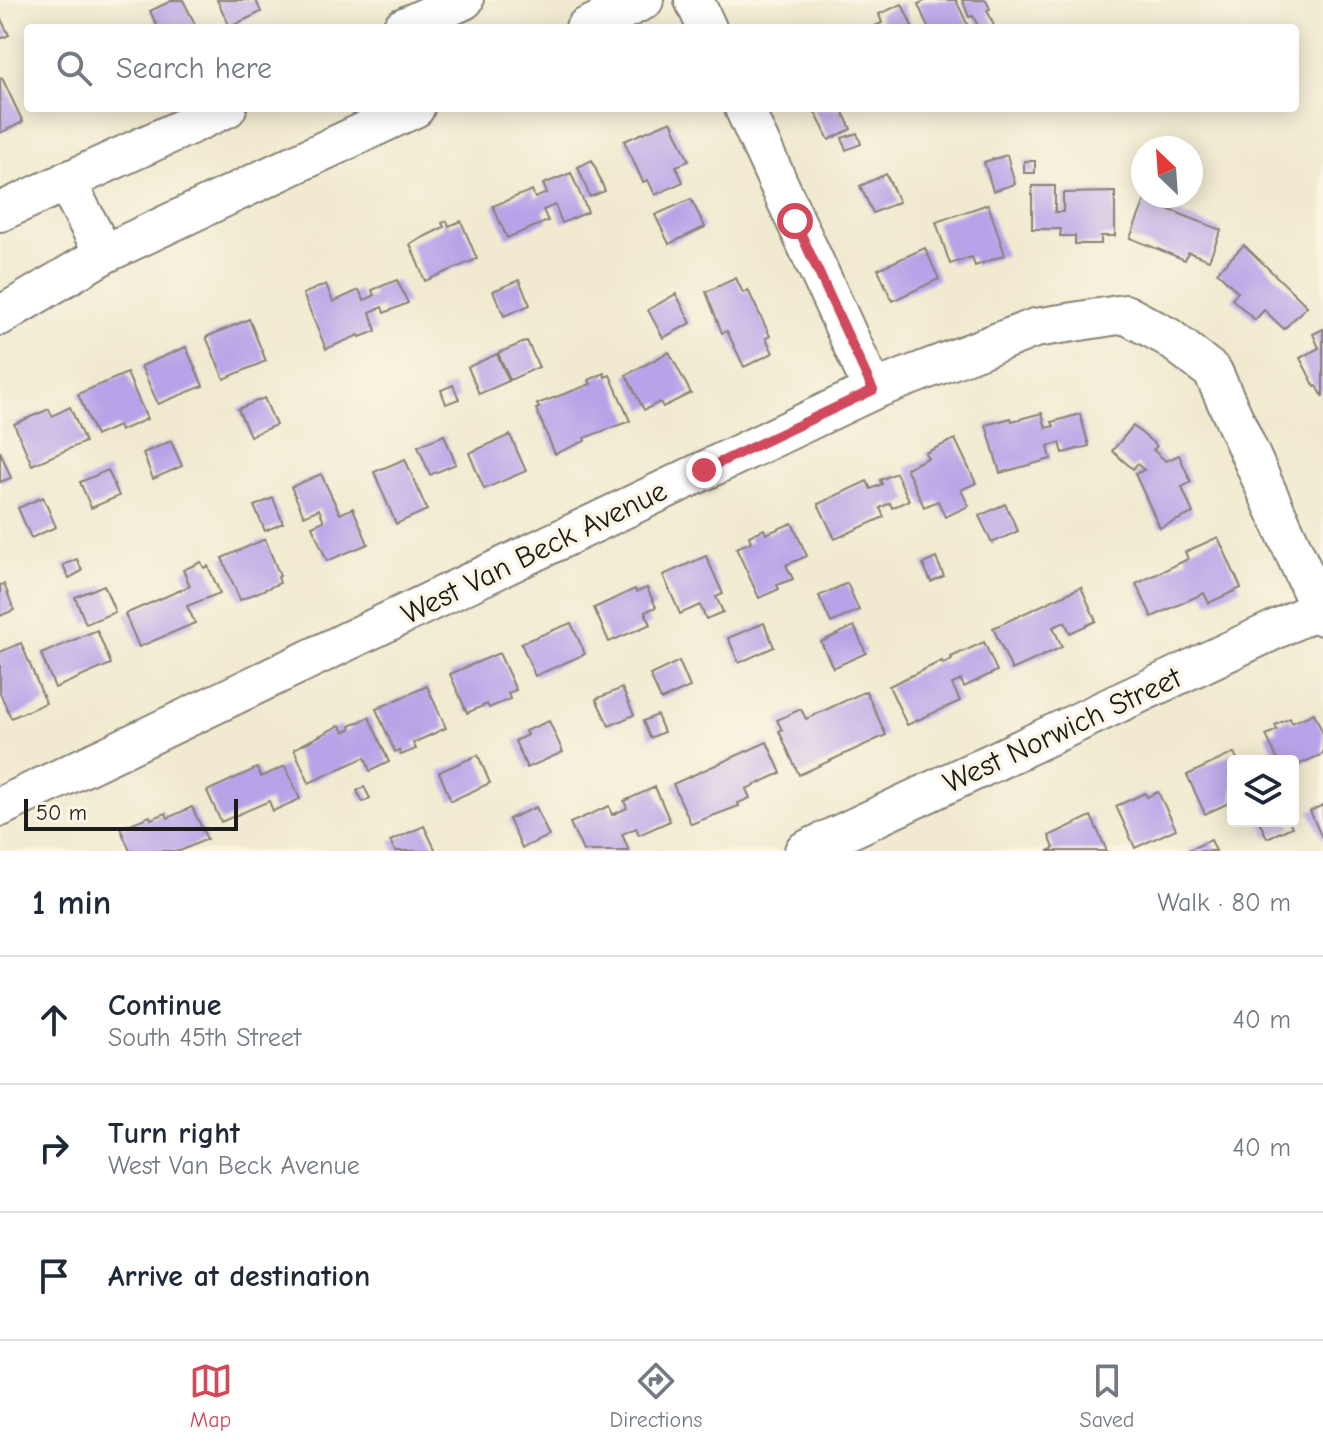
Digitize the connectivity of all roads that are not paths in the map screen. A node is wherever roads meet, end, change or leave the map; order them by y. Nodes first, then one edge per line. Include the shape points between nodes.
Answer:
1 (464, 0) edge
2 (644, 0) edge
3 (694, 0) edge
4 (411, 24) edge
5 (593, 24) edge
6 (705, 24) edge
7 (218, 112) edge
8 (406, 112) edge
9 (746, 112) edge
10 (66, 181) junction
11 (0, 212) edge
12 (104, 254) junction
13 (0, 290) edge
14 (0, 316) edge
15 (873, 390) junction
16 (1321, 612) edge
17 (0, 807) edge
18 (804, 851) edge

1 - 4 street
2 - 5 street
3 - 6 street
7 - 10 street
8 - 12 street
9 - 15 street
10 - 11 street
10 - 12 street
12 - 13 street
12 - 14 street
15 - 16 street, West Van Beck Avenue via 1035,328 1125,314 1168,337 1213,372
15 - 17 street, West Van Beck Avenue
16 - 18 street, West Norwich Street

